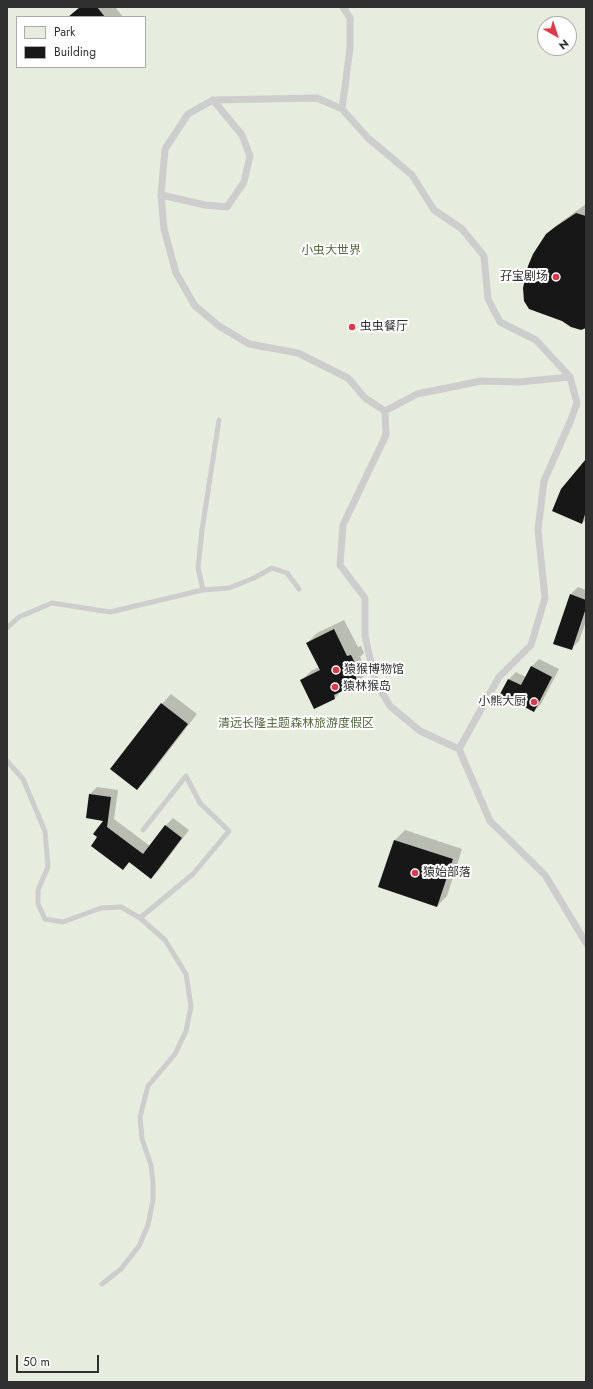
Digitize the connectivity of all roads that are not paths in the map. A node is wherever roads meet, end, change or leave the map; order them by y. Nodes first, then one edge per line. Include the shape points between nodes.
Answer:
1 (343, 7) edge
2 (214, 100) junction
3 (342, 109) junction
4 (161, 195) junction
5 (570, 377) junction
6 (385, 411) junction
7 (219, 420) dead end
8 (299, 589) dead end
9 (203, 590) junction
10 (7, 628) edge
11 (459, 749) junction
12 (7, 761) edge
13 (143, 830) dead end
14 (140, 918) junction
15 (586, 943) edge
16 (102, 1284) dead end

1 - 3 street via 350,18 350,48
2 - 3 street via 317,98
2 - 4 street via 188,114 165,148
2 - 4 street via 242,135 250,156 244,182 227,206 205,205
3 - 5 street via 368,138 412,175 434,210 462,229 484,256 488,298 500,322 536,340
4 - 6 street via 164,229 176,273 195,306 219,326 249,344 298,353 348,378 365,398
5 - 6 street via 519,382 481,381 417,394
5 - 11 street via 577,403 544,481 538,530 545,598 535,632 531,645 499,677
6 - 11 street via 386,435 343,525 340,565 365,598 365,636 375,681 390,706 420,731
7 - 9 lane via 198,568
8 - 9 lane via 287,573 272,568 229,588
9 - 10 lane via 110,612 52,603 19,617
11 - 15 street via 490,821 545,875
12 - 14 lane via 23,779 45,831 48,867 38,890 38,904 45,919 63,922 100,908 121,907
13 - 14 lane via 186,776 200,803 229,831 193,874
14 - 16 lane via 165,940 186,974 191,1006 186,1031 175,1054 148,1086 140,1117 142,1139 151,1165 153,1182 153,1200 148,1225 139,1246 121,1269

